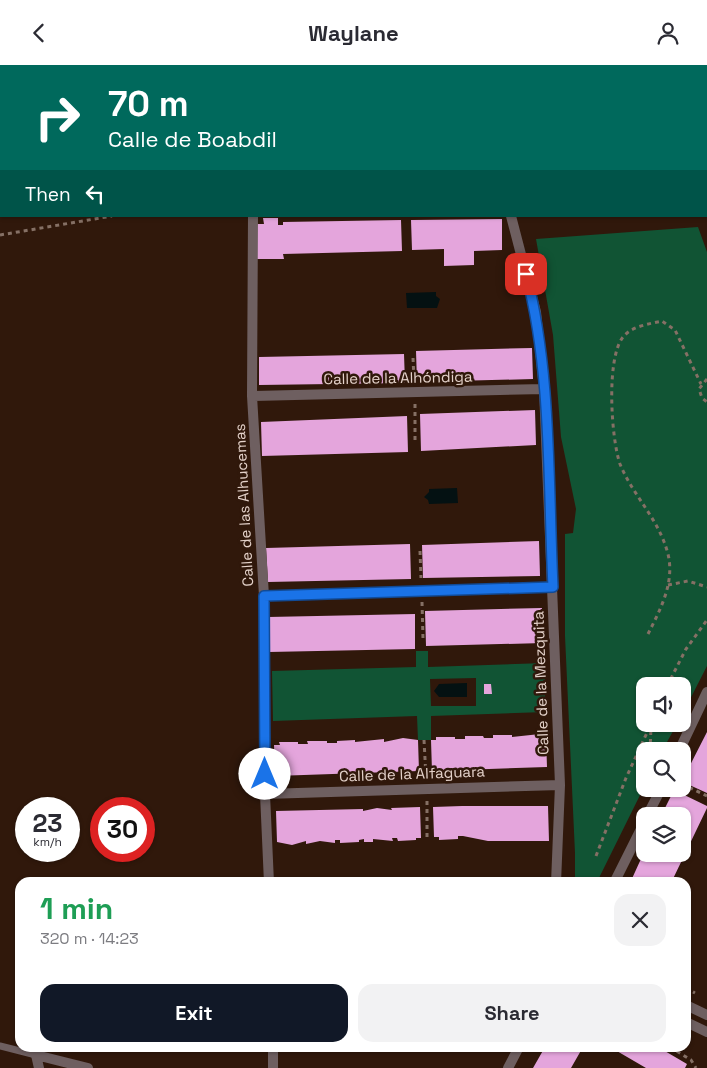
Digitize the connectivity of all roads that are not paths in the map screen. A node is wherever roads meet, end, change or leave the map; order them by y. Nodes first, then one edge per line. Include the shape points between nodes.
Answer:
1 (252, 217) edge
2 (511, 217) edge
3 (544, 389) junction
4 (252, 396) junction
5 (553, 587) junction
6 (264, 596) junction
7 (707, 693) edge
8 (683, 742) edge
9 (560, 785) junction
10 (265, 793) junction
11 (636, 839) edge
12 (269, 877) edge
13 (556, 877) edge
14 (617, 877) edge
15 (691, 1007) edge
16 (707, 1015) edge
17 (691, 1025) edge
18 (707, 1033) edge
19 (0, 1046) edge
20 (15, 1050) edge
21 (24, 1052) edge
22 (273, 1052) edge
23 (516, 1052) edge
24 (36, 1055) junction
25 (39, 1068) edge
26 (88, 1068) edge
27 (273, 1068) edge
28 (508, 1068) edge

1 - 4 street, Calle de las Alhucemas
2 - 3 street, Calle de la Mezquita via 536,312
3 - 4 street, Calle de la Alhóndiga
3 - 5 street, Calle de la Mezquita
4 - 6 street, Calle de las Alhucemas
5 - 6 street
5 - 9 street, Calle de la Mezquita
6 - 10 street, Calle de las Alhucemas
7 - 8 street
9 - 10 street, Calle de la Alfaguara
9 - 13 street, Calle de la Mezquita
10 - 12 street, Calle de las Alhucemas
11 - 14 street
15 - 16 street
17 - 18 street
19 - 20 lane
21 - 24 lane
22 - 27 street
23 - 28 street
24 - 25 street
24 - 26 street

